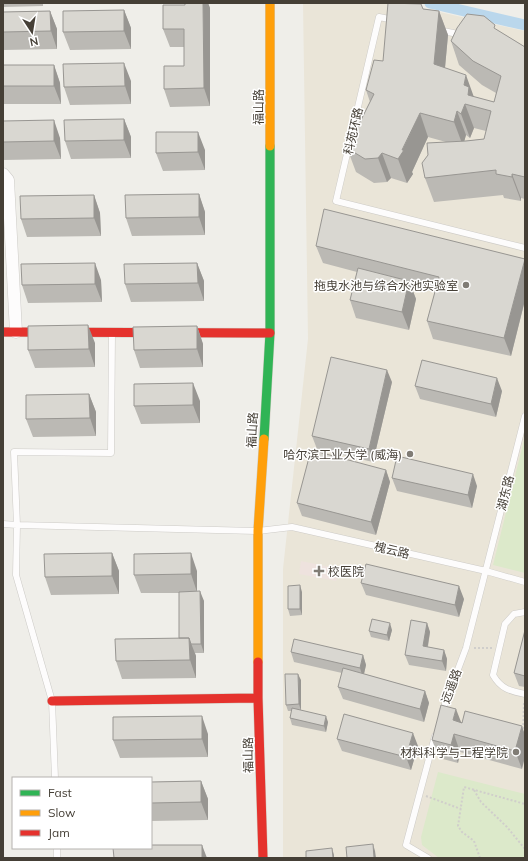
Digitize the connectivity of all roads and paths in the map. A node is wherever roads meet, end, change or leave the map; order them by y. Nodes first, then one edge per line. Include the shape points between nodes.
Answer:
1 (270, 3) edge
2 (402, 22) edge
3 (433, 28) edge
4 (471, 37) edge
5 (3, 174) edge
6 (525, 248) edge
7 (3, 332) edge
8 (16, 332) junction
9 (112, 332) junction
10 (270, 333) junction
11 (525, 416) edge
12 (3, 524) edge
13 (17, 525) junction
14 (258, 531) junction
15 (486, 571) junction
16 (525, 582) edge
17 (525, 612) edge
18 (466, 648) junction
19 (499, 648) junction
20 (525, 694) edge
21 (258, 698) junction
22 (52, 701) junction
23 (441, 715) edge
24 (437, 729) edge
25 (523, 733) edge
26 (55, 777) edge
27 (474, 790) junction
28 (419, 793) junction
29 (525, 804) edge
30 (461, 809) junction
31 (525, 849) edge
32 (263, 858) edge
33 (428, 858) edge
34 (480, 858) edge

1 - 10 main road, 福山路
2 - 6 lane, 科苑环路 via 379,17 336,201
3 - 4 lane
5 - 8 street via 8,180
7 - 8 main road
8 - 9 main road
9 - 10 main road
9 - 13 lane via 111,453 14,452
10 - 14 main road, 福山路
11 - 15 lane, 湖东路
12 - 13 lane, 槐云路
13 - 14 lane, 槐云路
13 - 22 lane via 16,575
14 - 15 lane, 槐云路 via 292,527
14 - 21 main road, 福山路
15 - 16 lane, 槐云路
15 - 18 lane, 远遥路
17 - 19 lane via 514,614 504,624
18 - 19 path
18 - 23 lane, 远遥路
19 - 20 lane via 493,675 499,684 508,690
20 - 25 path
21 - 22 main road
21 - 32 main road, 福山路
22 - 26 lane
24 - 28 lane
27 - 29 path
27 - 30 path via 464,787
27 - 31 path via 481,802
28 - 30 path
28 - 33 lane via 406,845
30 - 34 path via 458,826 474,840

